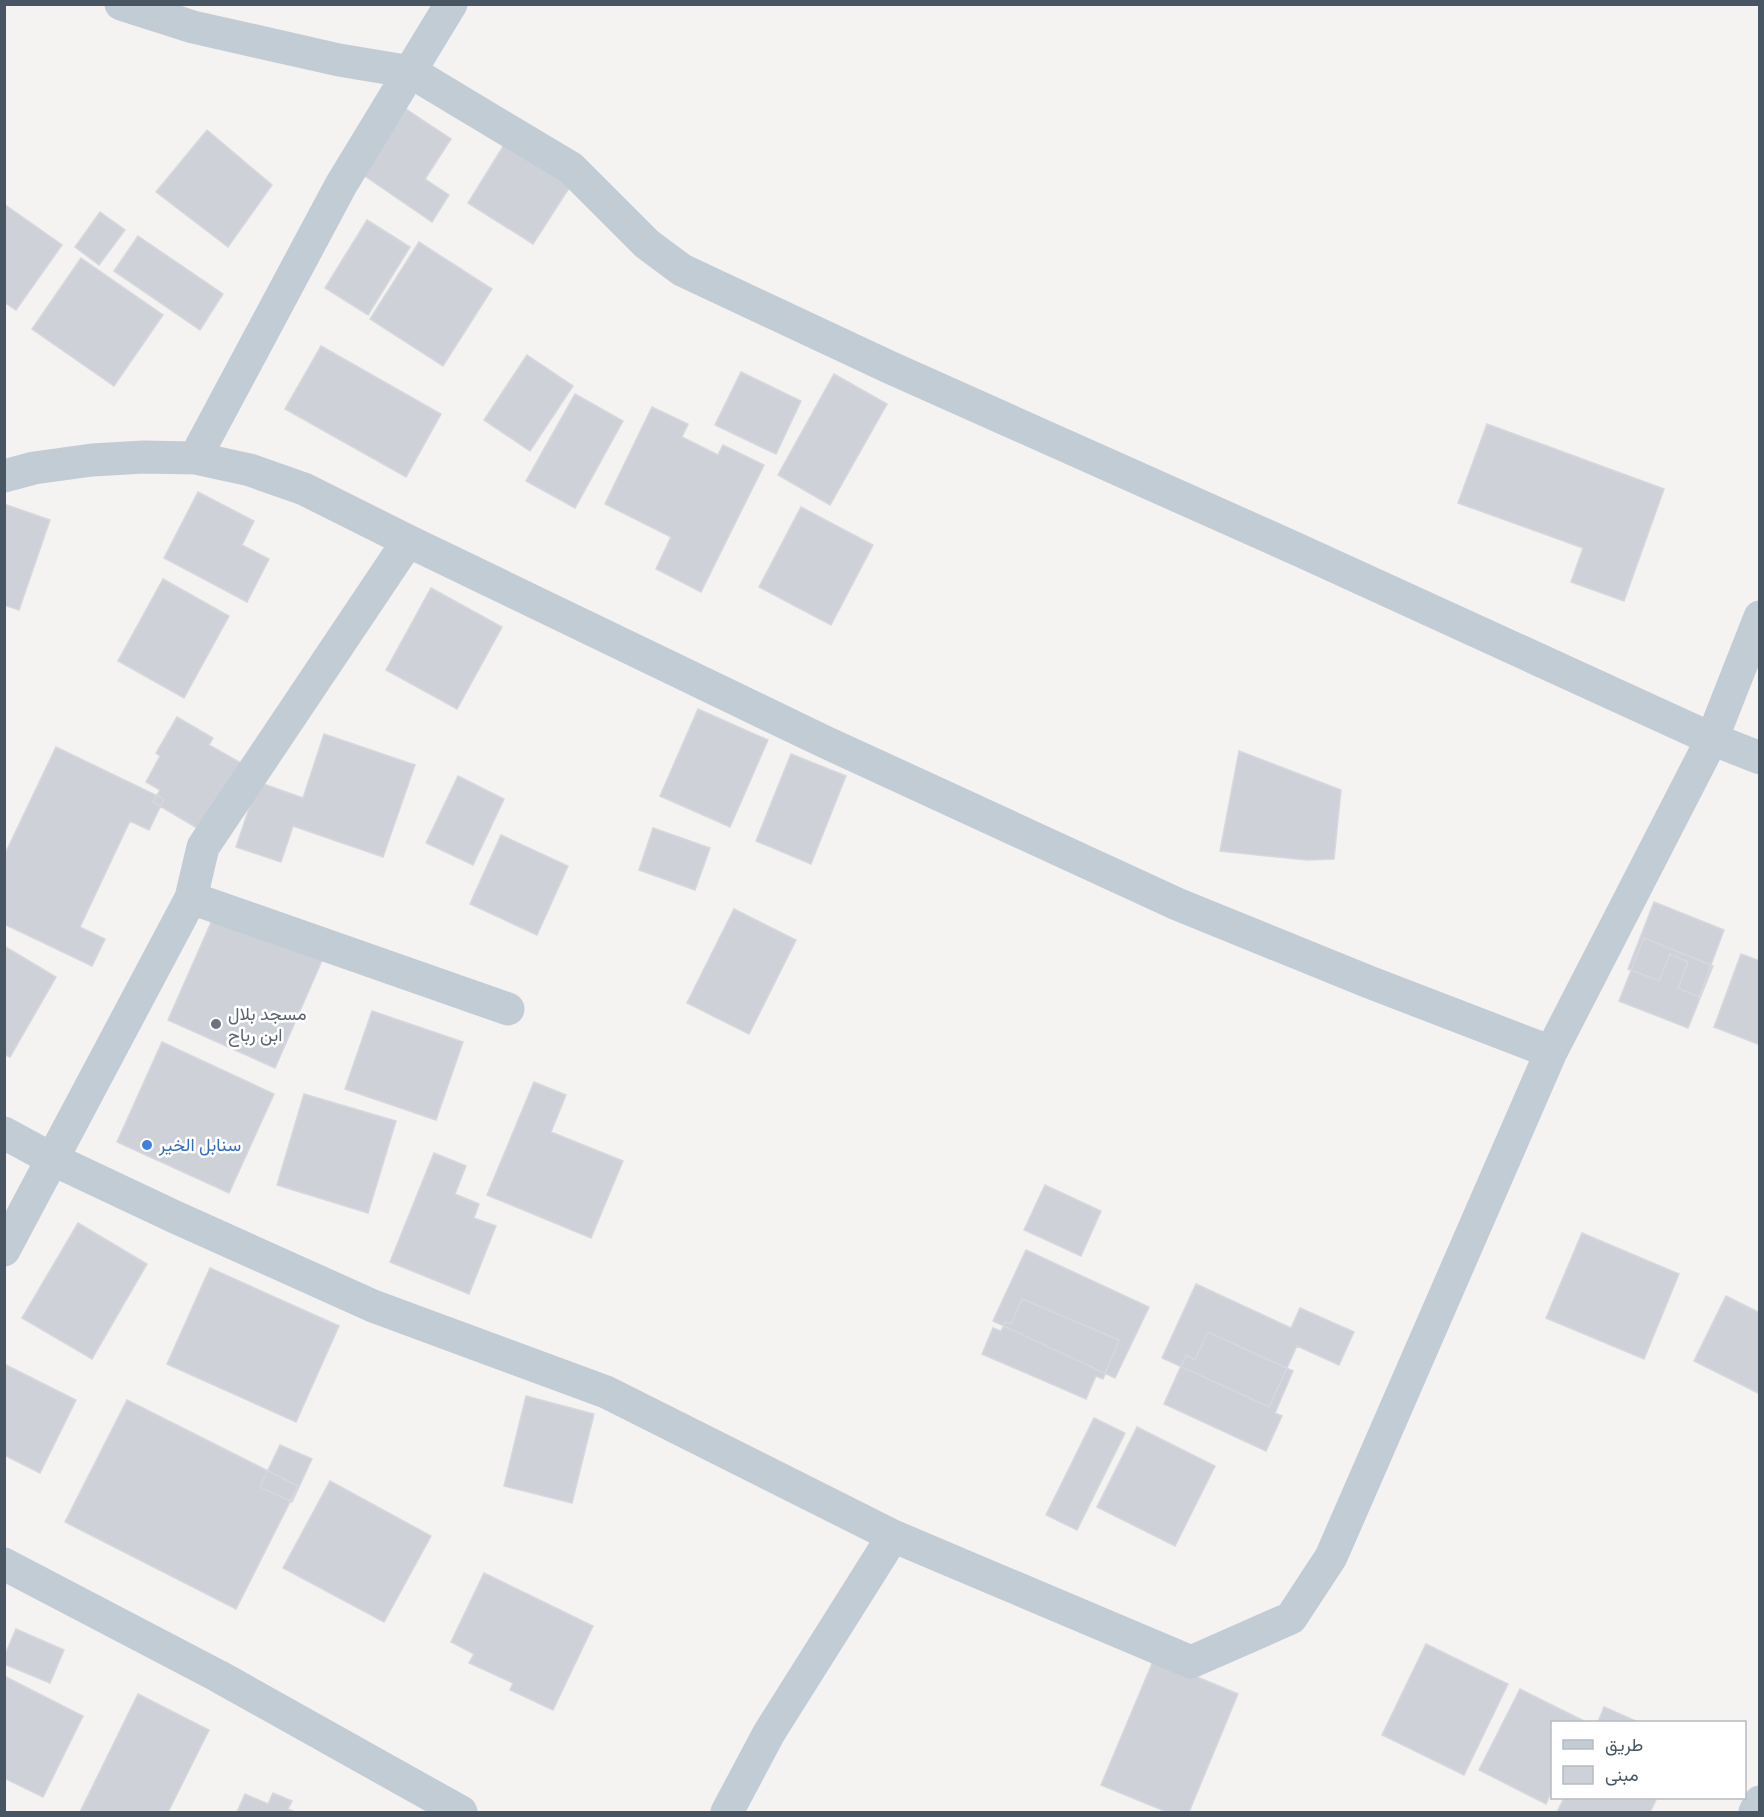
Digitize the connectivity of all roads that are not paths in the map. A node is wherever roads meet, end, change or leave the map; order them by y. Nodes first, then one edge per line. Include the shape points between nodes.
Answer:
1 (121, 4) edge
2 (451, 4) edge
3 (411, 72) junction
4 (195, 458) junction
5 (4, 476) edge
6 (408, 541) junction
7 (1760, 617) edge
8 (1712, 739) junction
9 (1760, 758) edge
10 (191, 898) junction
11 (508, 1009) dead end
12 (1551, 1052) junction
13 (4, 1133) edge
14 (52, 1159) junction
15 (4, 1250) edge
16 (893, 1536) junction
17 (4, 1564) edge
18 (1760, 1802) edge
19 (461, 1812) edge
20 (728, 1812) edge
21 (1755, 1812) edge

1 - 3 street via 194,27
2 - 3 street
3 - 4 street via 341,185
3 - 8 street via 571,168 647,244 682,270
4 - 5 street via 92,460
4 - 6 street via 250,470 304,489
6 - 10 street via 203,847
6 - 12 street via 823,741 1178,904
7 - 8 street
8 - 9 street
8 - 12 street
10 - 11 street
10 - 14 street
12 - 16 street via 1331,1557 1291,1618 1191,1662
13 - 14 street
14 - 15 street
14 - 16 street via 373,1306 606,1392
16 - 20 street via 769,1733
17 - 19 street via 218,1676
18 - 21 street

